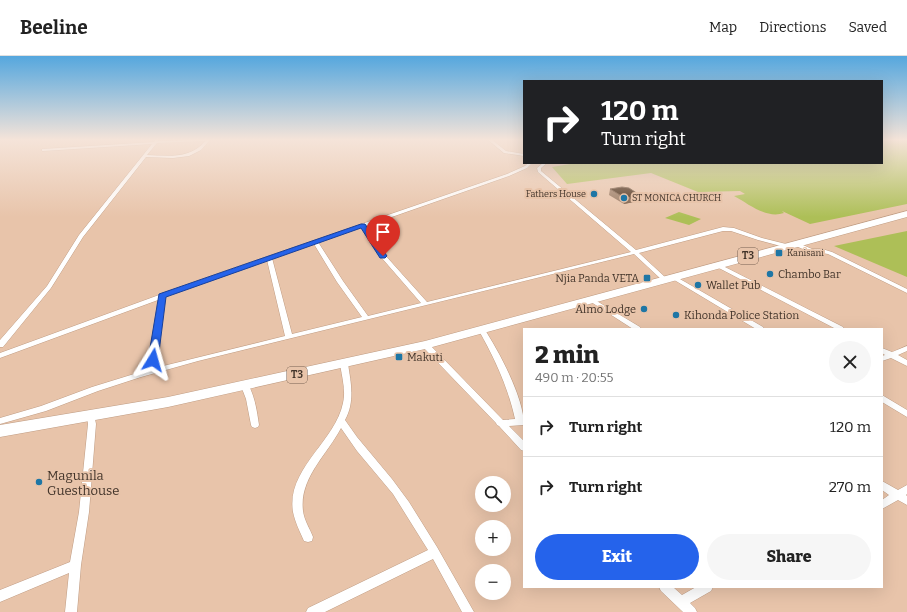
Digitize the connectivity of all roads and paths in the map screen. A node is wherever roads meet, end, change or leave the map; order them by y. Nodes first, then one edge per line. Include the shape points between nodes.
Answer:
1 (138, 165) edge
2 (528, 165) edge
3 (542, 165) edge
4 (907, 214) edge
5 (363, 225) junction
6 (315, 242) junction
7 (792, 245) junction
8 (635, 252) junction
9 (269, 258) junction
10 (716, 265) junction
11 (669, 278) junction
12 (907, 291) edge
13 (162, 295) junction
14 (590, 299) junction
15 (425, 304) junction
16 (366, 318) junction
17 (636, 328) edge
18 (759, 328) edge
19 (839, 328) edge
20 (481, 329) junction
21 (289, 337) junction
22 (425, 344) junction
23 (0, 345) edge
24 (907, 348) edge
25 (883, 350) edge
26 (890, 354) junction
27 (0, 356) edge
28 (883, 358) edge
29 (907, 363) edge
30 (344, 364) junction
31 (151, 372) junction
32 (245, 386) junction
33 (883, 399) edge
34 (907, 414) edge
35 (91, 416) junction
36 (0, 421) edge
37 (341, 421) junction
38 (522, 422) edge
39 (500, 423) junction
40 (255, 425) dead end
41 (0, 431) edge
42 (523, 446) edge
43 (883, 486) edge
44 (907, 489) edge
45 (898, 496) junction
46 (907, 501) edge
47 (883, 504) edge
48 (308, 537) dead end
49 (434, 553) junction
50 (75, 565) junction
51 (666, 588) edge
52 (705, 588) edge
53 (0, 596) edge
54 (681, 602) junction
55 (71, 612) edge
56 (312, 612) edge
57 (468, 612) edge
58 (691, 612) edge

1 - 23 street via 81,236 49,287
2 - 5 street via 508,175
3 - 8 street via 538,168 539,171
4 - 7 highway, T3
5 - 6 street
5 - 15 street via 383,256
6 - 9 street
6 - 16 street
7 - 8 street via 760,239 729,228
7 - 10 highway, T3
7 - 12 street via 830,253
8 - 11 street
8 - 15 street
9 - 13 street
9 - 21 street
10 - 11 highway, T3
10 - 19 street
11 - 14 highway, T3
11 - 18 street
13 - 27 street
13 - 31 street
14 - 17 street
14 - 20 highway, T3
15 - 16 street
16 - 21 street
20 - 22 highway, T3
20 - 38 street via 505,372
21 - 31 street
22 - 30 highway, T3
22 - 39 street
24 - 26 street
25 - 26 street
26 - 28 street
26 - 29 street
30 - 32 highway, T3
30 - 37 street via 347,402
31 - 36 street
32 - 35 highway, T3
32 - 40 street via 249,392
33 - 34 street
35 - 41 highway, T3
35 - 50 street via 84,512
37 - 48 street via 310,468 299,494 298,511
37 - 49 street via 355,444 406,505
38 - 39 street
39 - 42 street
43 - 45 street
44 - 45 street
45 - 46 street
45 - 47 street
49 - 56 street
49 - 57 street
50 - 53 street
50 - 55 street
51 - 54 street
52 - 54 street
54 - 58 street

